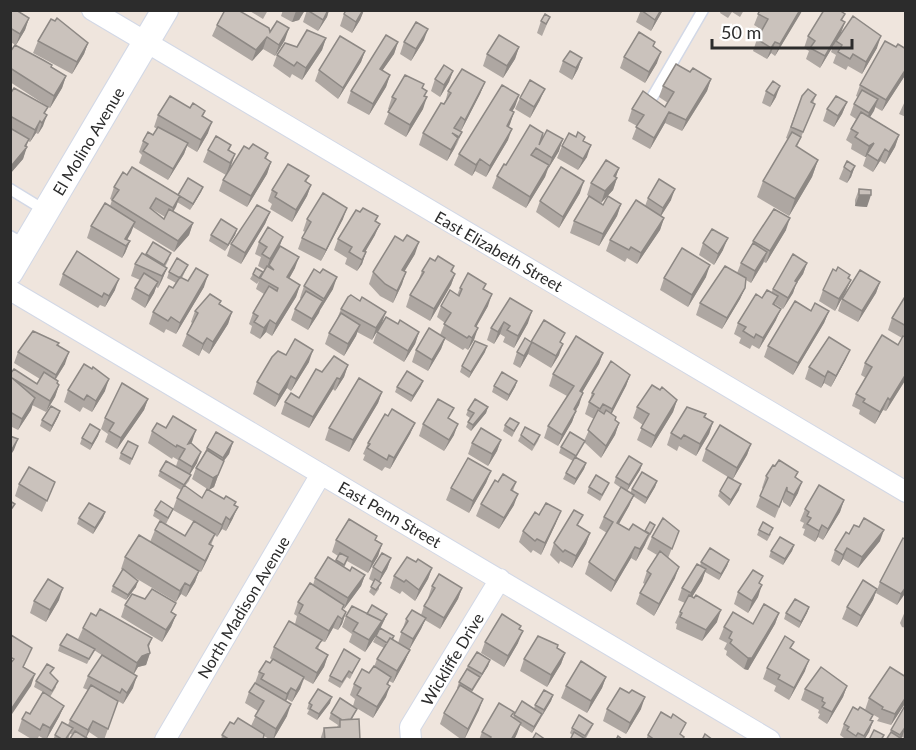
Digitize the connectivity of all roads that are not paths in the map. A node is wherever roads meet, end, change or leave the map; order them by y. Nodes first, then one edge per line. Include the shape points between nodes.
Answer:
1 (92, 10) edge
2 (165, 10) edge
3 (703, 10) edge
4 (145, 44) junction
5 (653, 96) edge
6 (10, 189) edge
7 (46, 211) junction
8 (18, 241) edge
9 (10, 272) edge
10 (10, 290) edge
11 (321, 474) junction
12 (906, 492) edge
13 (500, 579) junction
14 (165, 740) edge
15 (411, 740) edge
16 (770, 740) edge

1 - 4 street, East Elizabeth Street
2 - 4 street, El Molino Avenue
3 - 5 lane
4 - 7 street, El Molino Avenue
4 - 12 street, East Elizabeth Street
6 - 7 lane
7 - 8 street, El Molino Avenue
8 - 9 street, El Molino Avenue
10 - 11 street, East Penn Street
11 - 13 street, East Penn Street
11 - 14 street, North Madison Avenue
13 - 15 street, Wickliffe Drive via 410,727
13 - 16 street, East Penn Street

